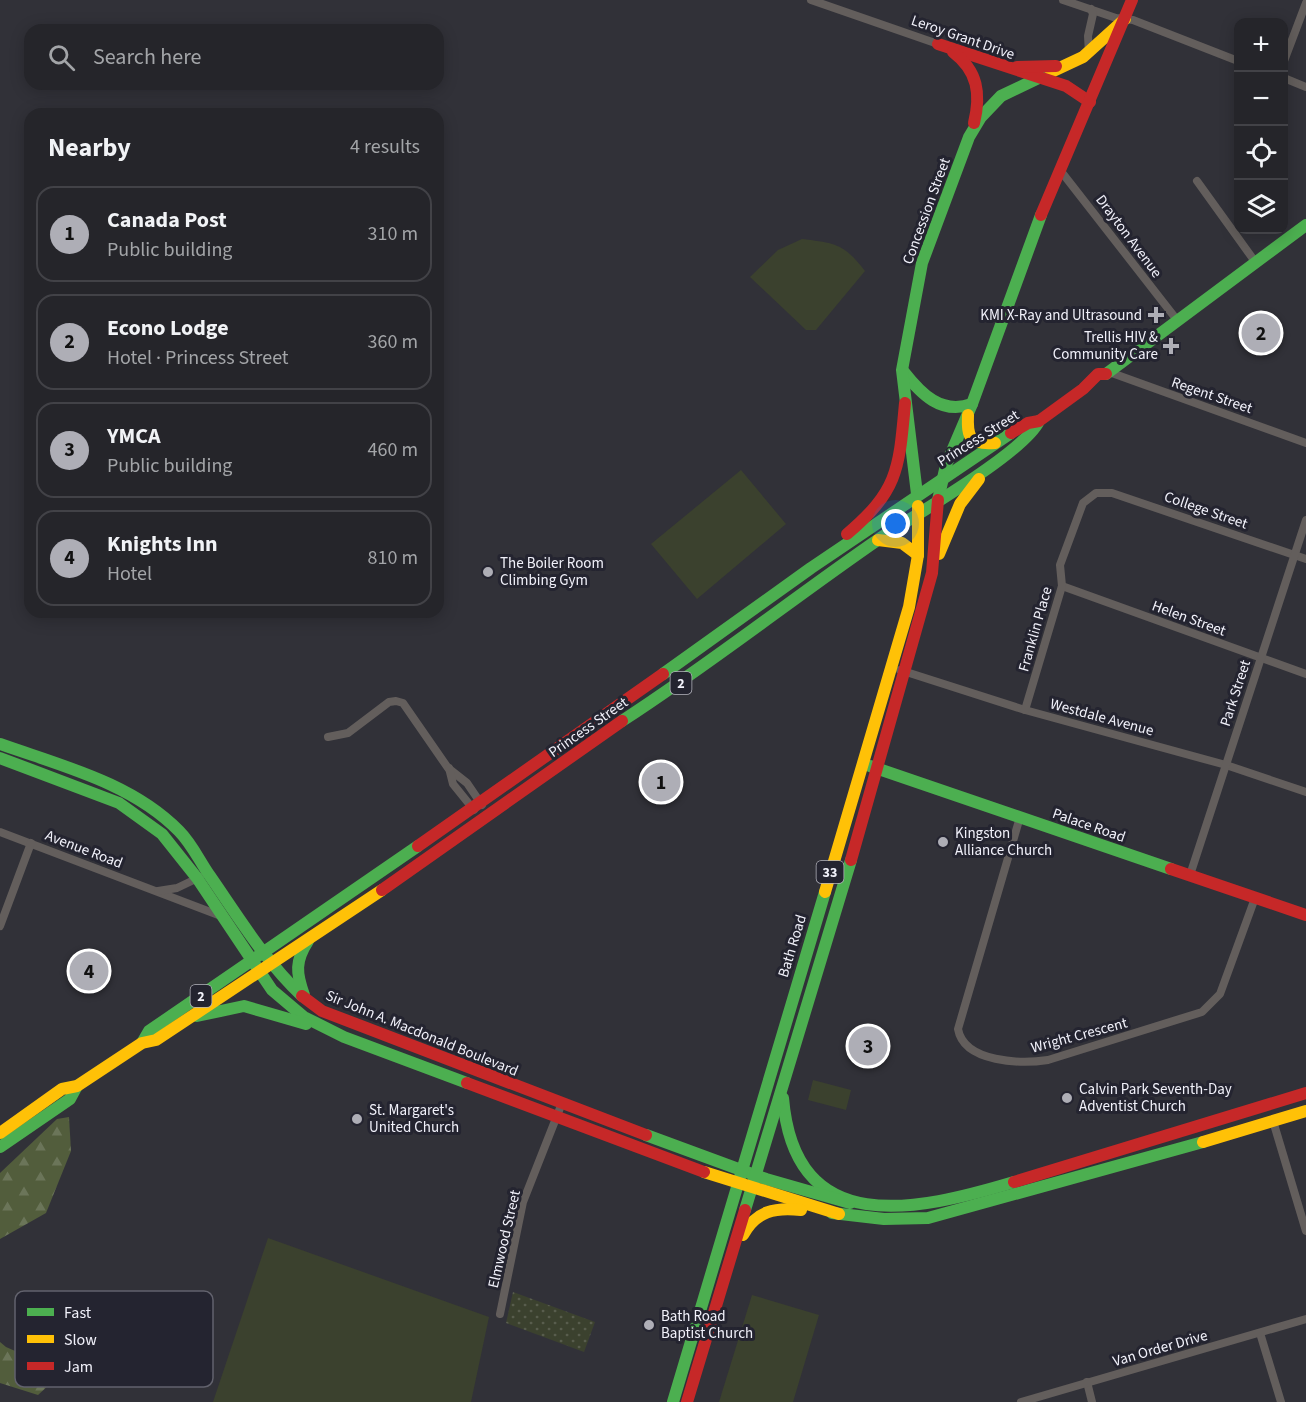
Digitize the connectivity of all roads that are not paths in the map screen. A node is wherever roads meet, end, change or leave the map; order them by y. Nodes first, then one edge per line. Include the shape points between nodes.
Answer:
1 (811, 0) edge
2 (1063, 0) edge
3 (1132, 0) edge
4 (1306, 3) edge
5 (1091, 9) junction
6 (1125, 19) junction
7 (938, 44) junction
8 (1288, 50) edge
9 (1089, 53) junction
10 (1234, 59) edge
11 (1072, 63) junction
12 (999, 65) junction
13 (1037, 78) junction
14 (1288, 80) edge
15 (1306, 87) edge
16 (1090, 102) junction
17 (969, 137) junction
18 (1060, 170) junction
19 (1197, 181) dead end
20 (1306, 225) edge
21 (1256, 263) junction
22 (1177, 320) junction
23 (902, 370) junction
24 (1108, 373) junction
25 (905, 403) junction
26 (970, 410) junction
27 (1039, 421) junction
28 (997, 442) junction
29 (1306, 443) edge
30 (999, 460) junction
31 (943, 478) junction
32 (1096, 493) joint
33 (917, 494) junction
34 (938, 500) junction
35 (919, 513) junction
36 (1306, 520) edge
37 (878, 540) junction
38 (1295, 554) junction
39 (918, 555) junction
40 (1306, 559) edge
41 (811, 568) junction
42 (932, 573) junction
43 (1062, 586) junction
44 (1261, 659) junction
45 (891, 667) junction
46 (904, 671) junction
47 (1306, 674) edge
48 (1026, 710) junction
49 (328, 737) dead end
50 (0, 744) edge
51 (0, 758) edge
52 (862, 763) junction
53 (1226, 765) junction
54 (877, 768) junction
55 (1306, 792) edge
56 (477, 806) junction
57 (1020, 817) junction
58 (484, 818) junction
59 (0, 832) edge
60 (31, 843) junction
61 (202, 875) junction
62 (1190, 875) junction
63 (158, 891) junction
64 (1255, 898) junction
65 (1306, 915) edge
66 (225, 917) junction
67 (0, 926) edge
68 (314, 933) junction
69 (267, 957) junction
70 (254, 966) junction
71 (308, 1002) junction
72 (186, 1018) junction
73 (344, 1037) junction
74 (142, 1043) junction
75 (782, 1087) junction
76 (1301, 1094) edge
77 (562, 1103) junction
78 (1244, 1111) junction
79 (1306, 1111) edge
80 (556, 1115) junction
81 (1273, 1121) junction
82 (3, 1138) edge
83 (744, 1170) junction
84 (757, 1174) junction
85 (739, 1185) junction
86 (752, 1189) junction
87 (850, 1203) junction
88 (839, 1214) junction
89 (1306, 1231) edge
90 (728, 1267) junction
91 (500, 1314) dead end
92 (1306, 1320) edge
93 (1260, 1333) junction
94 (1087, 1382) junction
95 (673, 1402) edge
96 (687, 1402) edge
97 (1021, 1402) edge
98 (1092, 1402) edge
99 (1281, 1402) edge

1 - 7 street, Leroy Grant Drive
2 - 5 street
3 - 6 main road, Concession Street
4 - 8 street
5 - 6 street
5 - 9 street
6 - 9 main road, Concession Street
6 - 10 street
6 - 16 main road, Concession Street
7 - 12 main road, Leroy Grant Drive
7 - 17 main road via 960,58 977,81 979,94
9 - 11 main road, Concession Street
11 - 12 main road via 1027,69
11 - 13 main road, Concession Street
12 - 13 main road, Leroy Grant Drive
13 - 16 main road, Leroy Grant Drive via 1078,101
13 - 17 main road, Concession Street via 1010,90 992,104
14 - 15 street
16 - 18 main road, Concession Street
17 - 23 main road, Concession Street via 922,263 911,303
18 - 22 street, Drayton Avenue
18 - 26 main road, Concession Street
19 - 21 street
20 - 21 main road, Princess Street / 2
21 - 22 main road, Princess Street / 2
22 - 24 main road, Princess Street / 2
23 - 25 main road, Concession Street
23 - 26 main road via 929,401 955,410
24 - 27 main road, Princess Street / 2 via 1092,388 1083,389
24 - 29 street, Regent Street
25 - 33 main road, Concession Street
25 - 41 main road via 901,449 888,490 875,509
26 - 28 main road via 967,433 972,440 983,444
26 - 31 main road, Concession Street
27 - 28 main road, Princess Street / 2 via 1028,423
27 - 30 main road, Princess Street / 2 via 1034,432
28 - 31 main road, Princess Street / 2
30 - 34 main road, Princess Street / 2
30 - 42 main road via 966,493
31 - 33 main road, Princess Street / 2
31 - 34 main road, Concession Street / 33
32 - 38 street, College Street via 1112,493
32 - 43 street, Franklin Place via 1080,508 1060,565
33 - 35 main road, Bath Road / 33
33 - 41 main road, Princess Street / 2
34 - 35 main road, Princess Street / 2
34 - 42 main road, Bath Road / 33
35 - 37 main road, Princess Street / 2
35 - 39 main road, Bath Road / 33
36 - 38 street, Park Street
37 - 39 main road via 902,543
37 - 58 main road, Princess Street / 2 via 687,679
38 - 40 street, College Street
38 - 44 street, Park Street
39 - 45 main road, Bath Road / 33 via 909,607
41 - 56 main road, Princess Street / 2
42 - 46 main road, Bath Road / 33
43 - 44 street, Helen Street
43 - 48 street, Franklin Place
44 - 47 street, Helen Street
44 - 53 street, Park Street
45 - 46 street, Westdale Avenue
45 - 52 main road, Bath Road / 33
46 - 48 street, Westdale Avenue
46 - 54 main road, Bath Road / 33
48 - 53 street, Westdale Avenue
49 - 56 street via 348,733 389,702 403,703 448,768 466,783
50 - 61 main road, Sir John A. Macdonald Boulevard via 128,794 153,809 179,831
51 - 61 main road, Sir John A. Macdonald Boulevard via 119,803 162,834
52 - 54 main road, Palace Road
52 - 83 main road, Bath Road / 33
53 - 55 street, Westdale Avenue
53 - 62 street, Park Street
54 - 57 main road, Palace Road
54 - 75 main road, Bath Road / 33
56 - 58 street
56 - 69 main road, Princess Street / 2
57 - 62 main road, Palace Road
57 - 64 street, Wright Crescent via 960,1023 960,1037 971,1050 1027,1063 1048,1060 1202,1012 1220,994
58 - 68 main road, Princess Street / 2
59 - 60 street, Avenue Road
60 - 63 street, Avenue Road
60 - 67 street
61 - 63 street via 177,888
61 - 66 main road, Sir John A. Macdonald Boulevard
61 - 69 main road, Sir John A. Macdonald Boulevard
62 - 64 main road, Palace Road
63 - 66 street, Avenue Road
64 - 65 main road, Palace Road
66 - 70 main road, Sir John A. Macdonald Boulevard
68 - 69 main road, Princess Street / 2
68 - 71 main road via 297,957 296,974
69 - 70 main road, Princess Street / 2
69 - 71 main road, Sir John A. Macdonald Boulevard
70 - 72 main road, Princess Street / 2
70 - 73 main road, Sir John A. Macdonald Boulevard via 289,1007
70 - 74 main road, Princess Street / 2 via 149,1031
71 - 77 main road, Sir John A. Macdonald Boulevard via 347,1022
72 - 73 main road via 244,1006
72 - 74 main road, Princess Street / 2 via 156,1040
73 - 80 main road, Sir John A. Macdonald Boulevard
74 - 82 main road, Princess Street / 2 via 77,1086 70,1099
75 - 84 main road, Bath Road / 33
75 - 87 main road via 791,1149 819,1183
76 - 78 main road, Sir John A. Macdonald Boulevard
76 - 81 main road via 1279,1107
77 - 80 street, Elmwood Street
77 - 83 main road, Sir John A. Macdonald Boulevard
78 - 81 main road
78 - 87 main road, Sir John A. Macdonald Boulevard via 974,1194 926,1204
79 - 81 main road
80 - 85 main road, Sir John A. Macdonald Boulevard
80 - 91 street, Elmwood Street via 523,1202
81 - 88 main road via 928,1218 884,1220
81 - 89 street
83 - 84 main road, Sir John A. Macdonald Boulevard
83 - 85 main road, Bath Road / 33
84 - 86 main road, Bath Road / 33
84 - 87 main road, Sir John A. Macdonald Boulevard
85 - 86 main road, Sir John A. Macdonald Boulevard
85 - 95 main road, Bath Road / 33
86 - 88 main road, Sir John A. Macdonald Boulevard
86 - 90 main road, Bath Road / 33
88 - 90 main road via 786,1208 760,1212 747,1225
90 - 96 main road, Bath Road / 33
92 - 93 street, Van Order Drive
93 - 94 street, Van Order Drive
93 - 99 street
94 - 97 street, Van Order Drive
94 - 98 street

